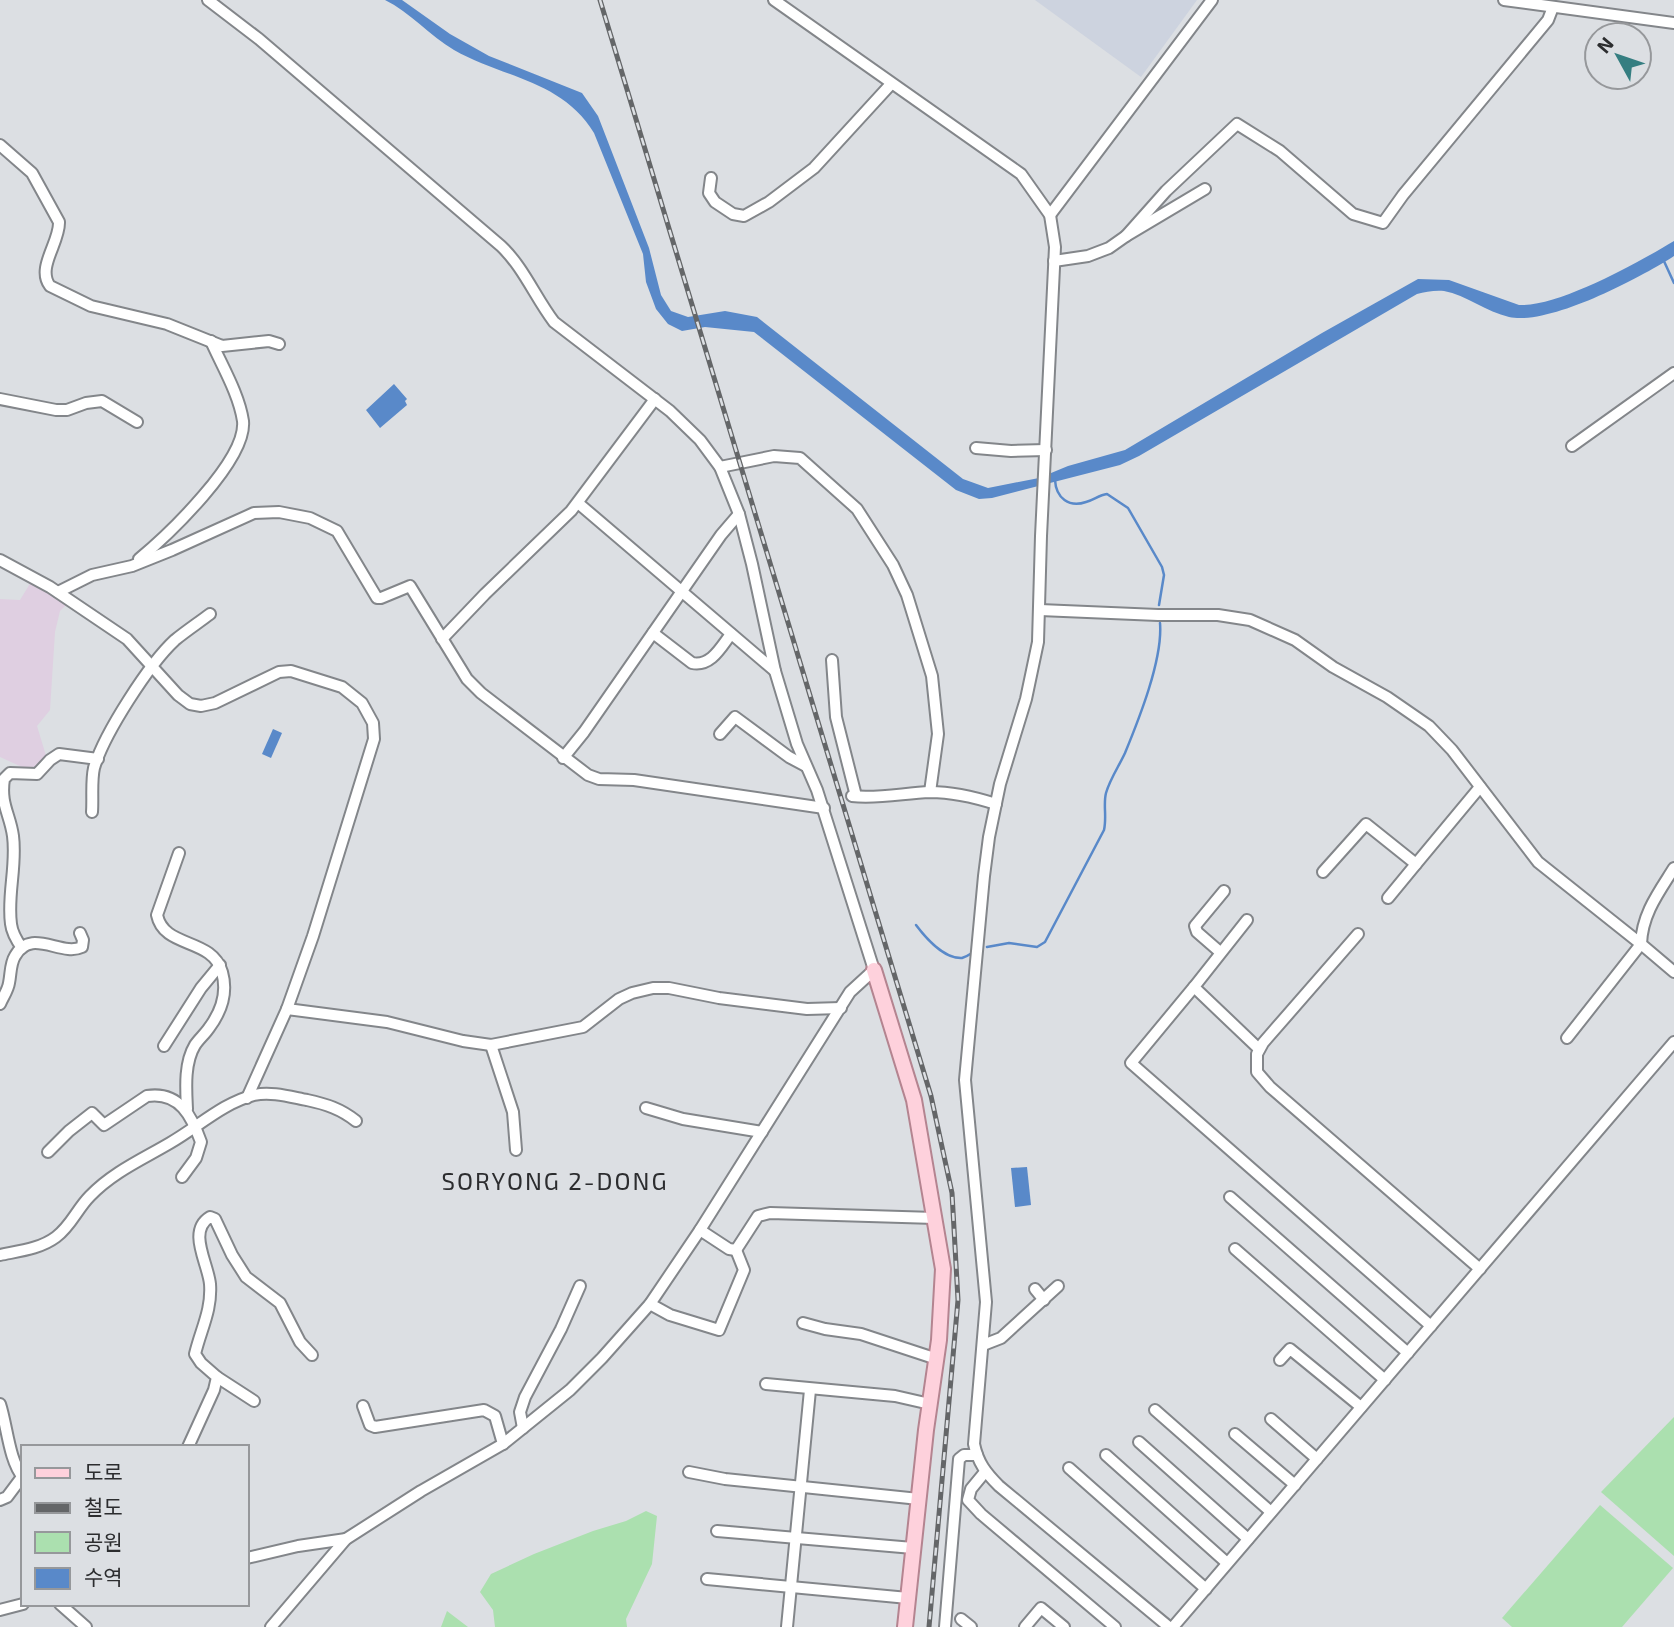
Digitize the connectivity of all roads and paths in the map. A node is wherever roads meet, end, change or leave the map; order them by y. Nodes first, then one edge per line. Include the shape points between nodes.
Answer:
1 (208, 0) edge
2 (774, 0) edge
3 (1212, 0) edge
4 (1504, 0) edge
5 (1553, 7) junction
6 (1674, 23) edge
7 (891, 83) junction
8 (0, 145) edge
9 (711, 178) dead end
10 (1205, 190) dead end
11 (1050, 215) junction
12 (1126, 236) junction
13 (1054, 261) junction
14 (211, 341) junction
15 (279, 344) dead end
16 (1674, 373) edge
17 (0, 399) edge
18 (655, 399) junction
19 (136, 422) dead end
20 (1572, 446) dead end
21 (976, 448) dead end
22 (1046, 450) junction
23 (720, 467) junction
24 (578, 503) junction
25 (739, 514) junction
26 (0, 560) edge
27 (132, 566) junction
28 (58, 592) junction
29 (682, 592) junction
30 (1040, 610) junction
31 (210, 614) dead end
32 (653, 633) junction
33 (731, 634) junction
34 (442, 639) junction
35 (832, 660) dead end
36 (152, 667) junction
37 (775, 671) junction
38 (720, 734) dead end
39 (563, 758) junction
40 (98, 759) junction
41 (806, 766) junction
42 (1480, 787) junction
43 (930, 792) junction
44 (996, 804) junction
45 (824, 808) junction
46 (92, 812) dead end
47 (179, 853) dead end
48 (1416, 864) junction
49 (1674, 868) edge
50 (1323, 872) dead end
51 (1224, 891) dead end
52 (1388, 898) dead end
53 (1247, 920) dead end
54 (80, 933) dead end
55 (1357, 934) dead end
56 (1641, 944) junction
57 (22, 948) junction
58 (1220, 952) junction
59 (220, 965) junction
60 (874, 970) junction
61 (1674, 972) edge
62 (1194, 987) junction
63 (0, 1004) edge
64 (841, 1008) junction
65 (287, 1009) junction
66 (1567, 1038) dead end
67 (1674, 1042) edge
68 (491, 1045) junction
69 (164, 1046) dead end
70 (1259, 1049) junction
71 (247, 1098) junction
72 (646, 1108) dead end
73 (187, 1109) junction
74 (356, 1121) dead end
75 (195, 1125) junction
76 (762, 1132) junction
77 (516, 1150) dead end
78 (48, 1153) dead end
79 (182, 1177) dead end
80 (1230, 1197) dead end
81 (935, 1218) junction
82 (700, 1230) junction
83 (1235, 1249) dead end
84 (736, 1250) junction
85 (0, 1255) edge
86 (1480, 1269) junction
87 (580, 1286) dead end
88 (1058, 1286) dead end
89 (1035, 1289) dead end
90 (1044, 1300) junction
91 (650, 1304) junction
92 (803, 1323) dead end
93 (1431, 1326) junction
94 (983, 1345) junction
95 (1408, 1353) junction
96 (312, 1355) dead end
97 (937, 1359) junction
98 (1280, 1360) dead end
99 (217, 1377) junction
100 (1385, 1380) junction
101 (766, 1384) dead end
102 (810, 1390) junction
103 (254, 1401) dead end
104 (0, 1404) edge
105 (930, 1404) junction
106 (363, 1406) dead end
107 (1361, 1407) junction
108 (1155, 1410) dead end
109 (1271, 1419) dead end
110 (523, 1428) junction
111 (1235, 1434) dead end
112 (1139, 1442) dead end
113 (503, 1444) junction
114 (189, 1445) edge
115 (976, 1455) junction
116 (1106, 1455) dead end
117 (1317, 1459) junction
118 (1069, 1468) dead end
119 (688, 1472) dead end
120 (985, 1472) junction
121 (21, 1476) edge
122 (21, 1478) edge
123 (1295, 1485) junction
124 (800, 1488) junction
125 (919, 1499) junction
126 (0, 1500) edge
127 (1271, 1512) junction
128 (717, 1531) dead end
129 (796, 1537) junction
130 (346, 1539) junction
131 (1248, 1539) junction
132 (914, 1548) junction
133 (248, 1559) edge
134 (1227, 1563) junction
135 (708, 1579) dead end
136 (791, 1587) junction
137 (1206, 1589) junction
138 (908, 1598) junction
139 (21, 1605) edge
140 (62, 1606) edge
141 (0, 1610) edge
142 (1155, 1616) junction
143 (961, 1619) dead end
144 (86, 1627) edge
145 (271, 1627) edge
146 (787, 1627) edge
147 (905, 1627) edge
148 (945, 1627) edge
149 (971, 1627) edge
150 (1025, 1627) edge
151 (1064, 1627) edge
152 (1115, 1627) edge
153 (1146, 1627) edge
154 (1171, 1627) edge

1 - 18 street via 501,246 515,259 554,322
2 - 7 street
3 - 11 street
4 - 5 street
5 - 6 street
5 - 12 street via 1548,20 1383,223 1353,214 1280,151 1237,124
7 - 9 street via 814,169 744,216 715,202 709,194
7 - 11 street via 1021,174
8 - 14 street via 32,173 59,222 46,269 50,286 91,306 167,324
10 - 12 street
11 - 13 street
12 - 13 street via 1088,256
13 - 22 street
14 - 15 street via 222,346
14 - 27 street via 241,415 243,431 235,454 192,508
16 - 20 street
17 - 19 street via 56,410 102,401
18 - 23 street via 700,440
18 - 24 street
21 - 22 street
22 - 30 street
23 - 25 street
23 - 43 street via 775,456 800,458 857,509 907,595 932,676 937,734
24 - 29 street
24 - 34 street
25 - 29 street
25 - 37 street
26 - 28 street
27 - 28 street via 92,575
27 - 34 street via 254,513 310,518 337,531 377,598 410,586
28 - 36 street via 127,639
29 - 32 street
29 - 33 street
30 - 42 street via 1218,615 1272,628 1429,726
30 - 44 street via 1033,667
31 - 36 street via 174,641
32 - 33 street via 698,665 710,660
32 - 39 street
33 - 37 street
34 - 39 street via 467,679
35 - 43 street via 836,716 854,796
36 - 40 street
36 - 65 street via 178,695 201,706 291,671 342,687 362,703 373,723 353,813
37 - 41 street
38 - 41 street via 735,717
39 - 45 street via 599,779
40 - 46 street via 93,771
40 - 57 street via 60,754 37,774 10,773 4,779 1,797 12,825 15,858 10,924
41 - 45 street
42 - 48 street
42 - 56 street via 1538,862
43 - 44 street
44 - 94 street via 984,876 965,1080 986,1301
45 - 60 street
47 - 59 street via 157,915 159,925 210,952
48 - 50 street via 1366,824
48 - 52 street
49 - 56 street via 1647,912
51 - 58 street via 1195,926
53 - 58 street
54 - 57 street via 82,947 75,950 44,943
55 - 70 street
56 - 61 street
56 - 66 street
57 - 63 street via 15,955
58 - 62 street
59 - 69 street
59 - 73 street via 223,1004 194,1046 187,1069
60 - 64 street via 850,992
60 - 81 main road via 914,1100
62 - 70 street
62 - 93 street via 1131,1063
64 - 68 street via 807,1009 653,988 619,999 583,1027
64 - 76 street
65 - 68 street via 387,1022
65 - 71 street
67 - 86 street
68 - 77 street via 513,1112
70 - 86 street via 1255,1066 1261,1079
71 - 74 street via 294,1097 331,1105
71 - 75 street
72 - 76 street
73 - 75 street
73 - 78 street via 154,1095 104,1125 92,1113
75 - 79 street via 201,1142
75 - 85 street via 113,1177 90,1196 55,1238
76 - 82 street
80 - 95 street
81 - 84 street via 769,1213 758,1216
81 - 97 main road via 943,1269
82 - 84 street
82 - 91 street
83 - 100 street
84 - 91 street via 744,1270 719,1330
86 - 93 street
87 - 110 street via 525,1398 520,1412
88 - 90 street
89 - 90 street
90 - 94 street via 1001,1338
91 - 110 street via 570,1390
92 - 97 street via 861,1334
93 - 95 street
94 - 115 street
95 - 100 street
96 - 99 street via 279,1303 246,1277 210,1217 199,1229 210,1303 195,1354
97 - 105 main road
98 - 107 street via 1290,1349
99 - 103 street
99 - 114 street
100 - 107 street
101 - 102 street
102 - 105 street via 895,1396
102 - 124 street
104 - 121 street via 15,1468
105 - 125 main road
106 - 113 street via 375,1427 484,1410 495,1416
107 - 117 street
108 - 127 street
109 - 117 street
110 - 113 street
111 - 123 street
112 - 131 street
113 - 130 street
115 - 120 street
115 - 148 street via 958,1458
116 - 134 street
117 - 123 street
118 - 137 street
119 - 124 street
120 - 142 street
120 - 152 street via 968,1500
122 - 126 street
123 - 127 street
124 - 125 street
124 - 129 street
125 - 132 main road
127 - 131 street
128 - 129 street
129 - 132 street
129 - 136 street
130 - 133 street
130 - 145 street
131 - 134 street
132 - 138 main road
134 - 137 street
135 - 136 street
136 - 138 street
136 - 146 street
137 - 154 street
138 - 147 main road
139 - 141 street
140 - 144 street
142 - 153 street
142 - 154 street
143 - 149 street
150 - 151 street via 1041,1608

